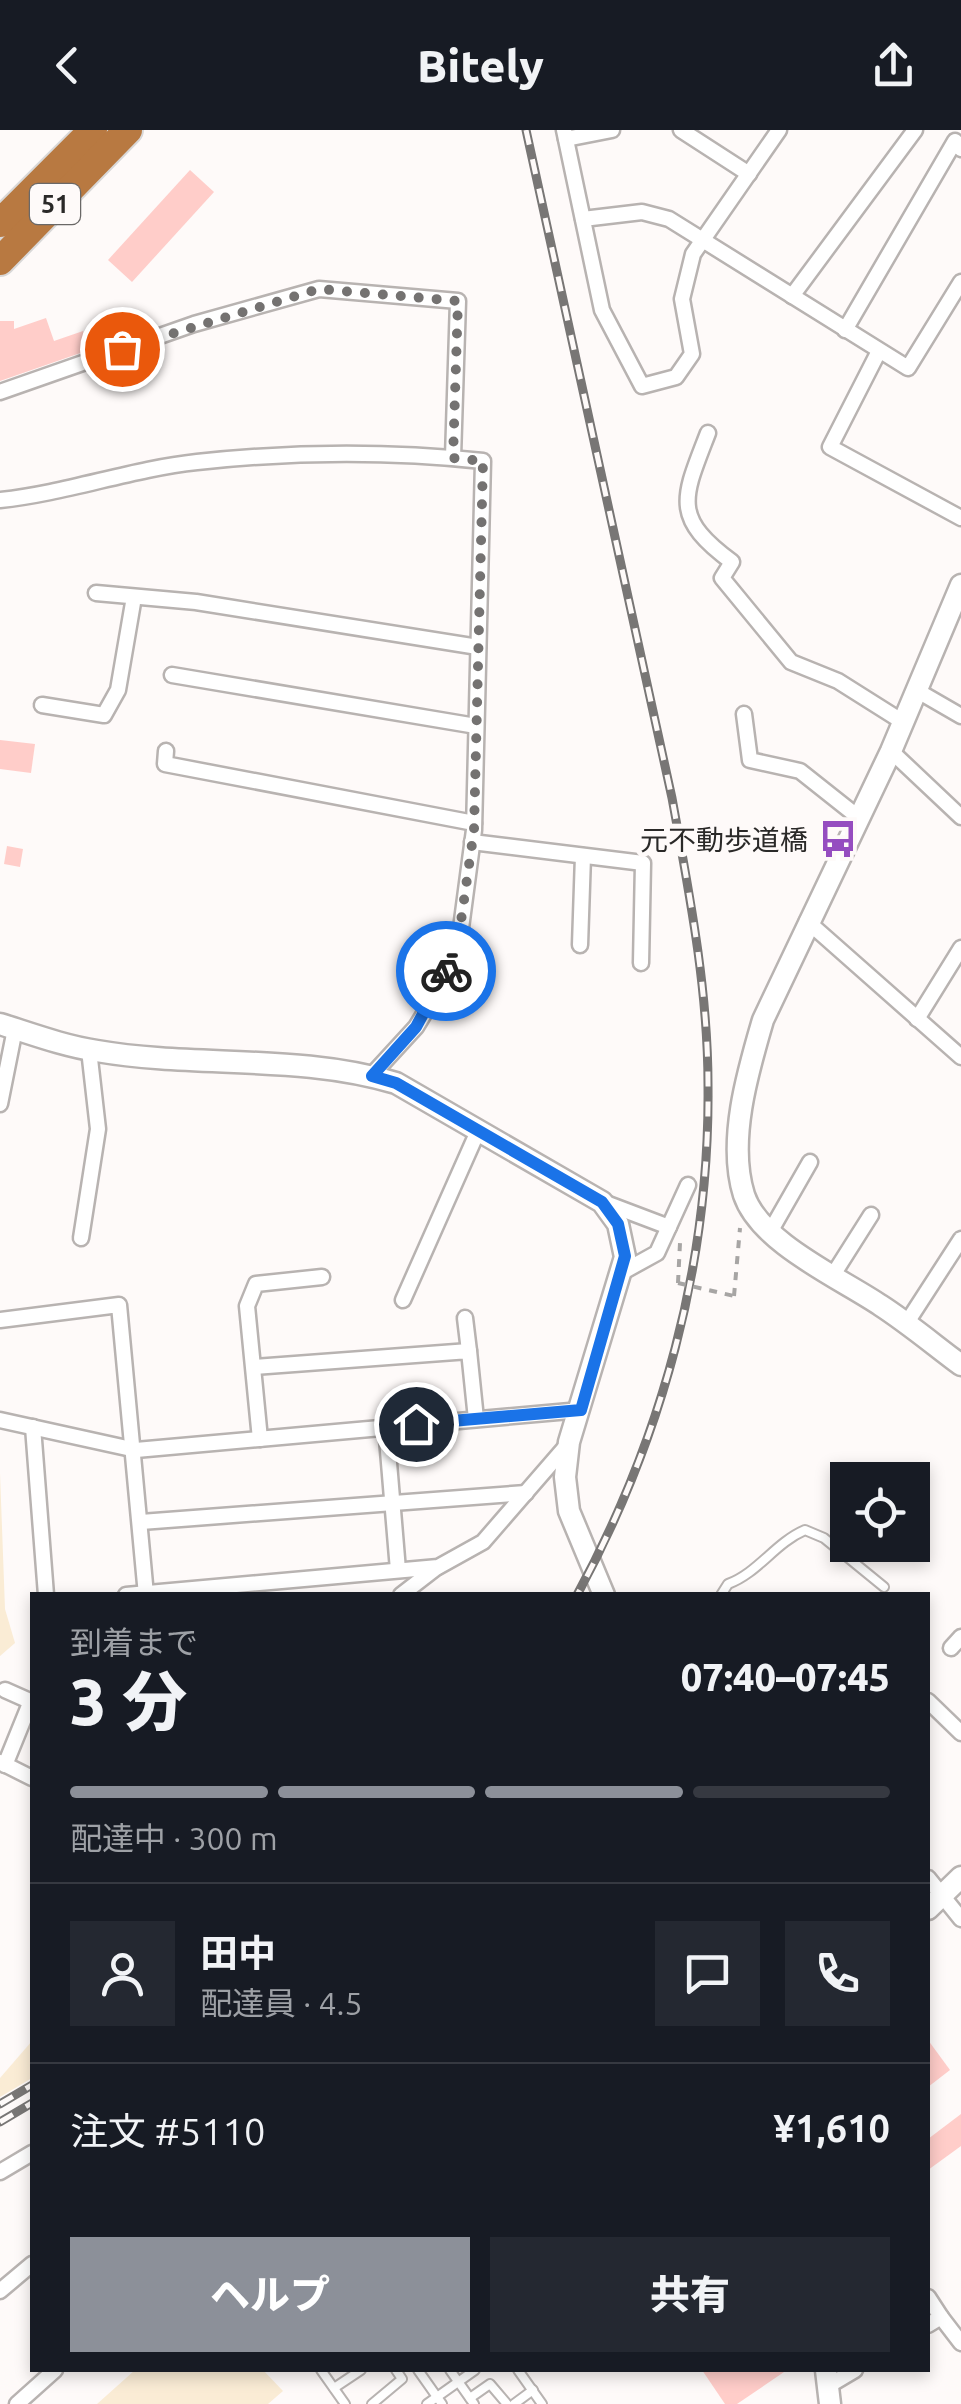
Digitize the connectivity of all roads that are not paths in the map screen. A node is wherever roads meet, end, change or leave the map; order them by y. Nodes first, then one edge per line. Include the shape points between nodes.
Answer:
1 (93, 130) edge
2 (128, 130) edge
3 (612, 130) edge
4 (682, 130) edge
5 (779, 130) edge
6 (914, 130) edge
7 (565, 134) edge
8 (961, 149) edge
9 (749, 174) junction
10 (583, 219) junction
11 (0, 223) edge
12 (703, 240) junction
13 (0, 260) edge
14 (961, 282) edge
15 (792, 296) junction
16 (845, 330) junction
17 (878, 351) junction
18 (0, 392) edge
19 (708, 432) dead end
20 (453, 458) junction
21 (0, 500) edge
22 (961, 518) edge
23 (961, 586) edge
24 (96, 593) dead end
25 (134, 596) junction
26 (478, 647) junction
27 (172, 675) dead end
28 (916, 690) junction
29 (42, 705) dead end
30 (744, 714) dead end
31 (961, 716) edge
32 (903, 722) junction
33 (476, 726) junction
34 (166, 752) dead end
35 (890, 752) junction
36 (858, 817) junction
37 (961, 817) edge
38 (474, 823) junction
39 (472, 842) junction
40 (583, 856) junction
41 (807, 921) junction
42 (580, 945) dead end
43 (961, 948) edge
44 (641, 963) dead end
45 (917, 1019) junction
46 (8, 1026) edge
47 (89, 1050) junction
48 (961, 1057) edge
49 (372, 1076) junction
50 (0, 1104) edge
51 (478, 1131) junction
52 (810, 1162) dead end
53 (688, 1185) dead end
54 (602, 1202) junction
55 (871, 1215) dead end
56 (675, 1226) junction
57 (770, 1232) junction
58 (81, 1238) dead end
59 (961, 1239) edge
60 (620, 1274) junction
61 (833, 1275) junction
62 (322, 1277) dead end
63 (403, 1300) dead end
64 (465, 1318) dead end
65 (0, 1320) edge
66 (906, 1324) junction
67 (469, 1351) junction
68 (961, 1365) edge
69 (254, 1367) junction
70 (581, 1410) junction
71 (476, 1419) junction
72 (0, 1420) edge
73 (33, 1427) junction
74 (386, 1427) junction
75 (260, 1439) junction
76 (569, 1442) junction
77 (136, 1450) junction
78 (526, 1493) junction
79 (394, 1502) junction
80 (140, 1522) junction
81 (438, 1567) junction
82 (398, 1570) junction
83 (884, 1586) dead end
84 (46, 1592) edge
85 (146, 1592) edge
86 (167, 1592) edge
87 (405, 1592) edge
88 (603, 1592) edge
89 (723, 1592) edge
90 (6, 1690) dead end
91 (30, 1701) edge
92 (930, 1703) edge
93 (30, 1706) edge
94 (961, 1733) edge
95 (3, 1763) edge
96 (30, 1777) edge
97 (961, 1877) edge
98 (930, 1880) edge
99 (943, 1894) junction
100 (930, 1907) edge
101 (961, 1919) edge
102 (30, 2154) edge
103 (0, 2172) edge
104 (30, 2266) edge
105 (0, 2291) edge
106 (930, 2300) edge
107 (941, 2317) junction
108 (930, 2325) edge
109 (961, 2343) edge
110 (53, 2372) edge
111 (322, 2372) edge
112 (358, 2372) edge
113 (398, 2372) edge
114 (419, 2372) edge
115 (451, 2372) edge
116 (472, 2372) edge
117 (520, 2372) edge
118 (852, 2372) edge
119 (458, 2382) junction
120 (828, 2387) edge
121 (334, 2388) junction
122 (533, 2390) junction
123 (440, 2400) edge
124 (472, 2401) edge
125 (17, 2404) edge
126 (345, 2404) edge
127 (372, 2404) edge
128 (427, 2404) edge
129 (511, 2404) edge
130 (542, 2404) edge

1 - 11 highway, 51
2 - 13 highway, 51
3 - 7 street
4 - 9 street
5 - 9 street
6 - 15 street
7 - 10 street
8 - 16 street via 954,141
9 - 12 street
10 - 12 street via 642,212
10 - 12 street via 602,310 642,386 676,377 692,354 682,299
12 - 15 street
14 - 17 street via 908,368
15 - 16 street
16 - 17 street
17 - 22 street via 830,447
18 - 20 street via 194,324 319,289 458,301
19 - 32 street via 690,480 688,510 696,535 732,562 722,578 792,662 838,681
20 - 21 street via 194,462
20 - 26 street via 483,461
23 - 28 street
24 - 25 street
25 - 26 street
25 - 29 street via 118,690 104,715
26 - 33 street
27 - 33 street
28 - 31 street
28 - 32 street
30 - 36 street via 750,760 800,771
32 - 35 street
33 - 38 street
34 - 38 street via 165,764
35 - 36 street
35 - 37 street
36 - 41 street
38 - 39 street
39 - 40 street
39 - 49 street via 460,928 438,992
40 - 42 street
40 - 44 street via 643,863
41 - 45 street
41 - 57 street via 763,1020 741,1128 744,1196
43 - 45 street
45 - 48 street
46 - 47 street
46 - 50 street
47 - 49 street
47 - 58 street via 98,1129
49 - 51 street
51 - 54 street
51 - 63 street
52 - 57 street
53 - 56 street
54 - 56 street
54 - 60 street via 618,1224 625,1256
55 - 61 street
56 - 60 street via 657,1253
57 - 61 street
59 - 66 street
60 - 70 street
61 - 66 street
62 - 69 street via 256,1284 247,1306
64 - 67 street
65 - 77 street via 119,1305
66 - 68 street
67 - 69 street
67 - 71 street
69 - 75 street
70 - 71 street
70 - 76 street
71 - 74 street
72 - 73 street
73 - 77 street
73 - 84 street
74 - 75 street
74 - 79 street
75 - 77 street
76 - 78 street
76 - 88 street via 569,1511
77 - 80 street
78 - 79 street
78 - 81 street via 483,1542
79 - 80 street
79 - 82 street
80 - 85 street
81 - 82 street
81 - 87 street
82 - 86 street
83 - 89 lane via 805,1530 782,1540
90 - 91 street
92 - 94 street
93 - 95 street
95 - 96 street
97 - 99 street
98 - 99 street
99 - 100 street
99 - 101 street
102 - 103 street
104 - 105 street
106 - 107 street
107 - 108 street
107 - 109 street
110 - 125 street
111 - 121 lane
112 - 121 lane
113 - 127 lane via 402,2378
114 - 123 lane
115 - 119 lane
116 - 119 lane
117 - 122 lane
118 - 120 street
119 - 123 lane
119 - 124 lane
121 - 126 lane
122 - 129 lane
122 - 130 lane
123 - 128 lane
124 - 129 lane via 490,2384

